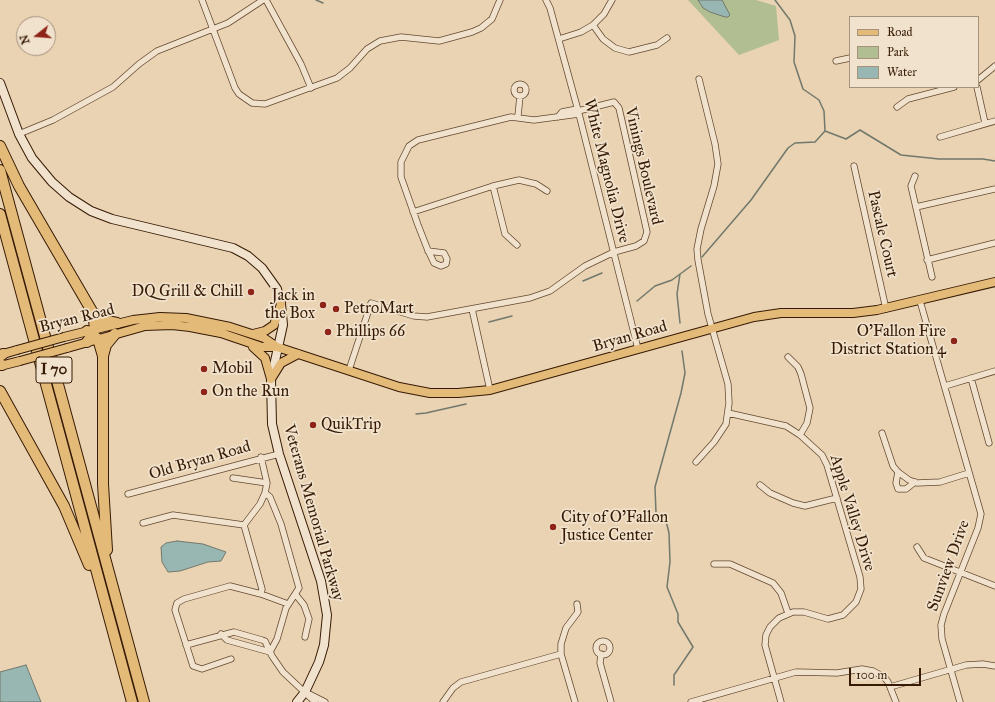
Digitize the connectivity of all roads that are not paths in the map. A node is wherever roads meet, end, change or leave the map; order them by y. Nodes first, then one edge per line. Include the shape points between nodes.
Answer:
1 (202, 0) edge
2 (265, 0) edge
3 (500, 0) edge
4 (546, 0) edge
5 (612, 0) edge
6 (593, 25) junction
7 (213, 30) junction
8 (667, 38) dead end
9 (558, 39) junction
10 (849, 58) edge
11 (836, 61) dead end
12 (995, 66) edge
13 (699, 79) dead end
14 (979, 79) edge
15 (0, 83) edge
16 (311, 88) junction
17 (950, 88) edge
18 (977, 88) edge
19 (520, 96) dead end
20 (896, 107) dead end
21 (578, 111) junction
22 (518, 116) junction
23 (995, 121) edge
24 (985, 123) junction
25 (19, 134) junction
26 (940, 137) dead end
27 (0, 146) edge
28 (854, 166) dead end
29 (0, 170) edge
30 (915, 176) dead end
31 (493, 186) junction
32 (995, 189) edge
33 (547, 191) dead end
34 (916, 207) junction
35 (413, 212) junction
36 (0, 214) edge
37 (995, 243) edge
38 (517, 245) dead end
39 (428, 251) dead end
40 (614, 252) junction
41 (927, 260) junction
42 (932, 277) dead end
43 (995, 282) edge
44 (920, 301) junction
45 (282, 304) junction
46 (472, 309) junction
47 (886, 309) junction
48 (93, 313) junction
49 (117, 323) junction
50 (712, 328) junction
51 (115, 334) junction
52 (253, 334) junction
53 (92, 335) junction
54 (247, 342) junction
55 (277, 347) junction
56 (638, 349) junction
57 (298, 354) junction
58 (103, 356) junction
59 (788, 357) dead end
60 (1, 360) edge
61 (349, 370) junction
62 (995, 371) edge
63 (971, 378) junction
64 (271, 380) junction
65 (944, 386) junction
66 (490, 390) junction
67 (0, 391) edge
68 (728, 413) junction
69 (882, 433) dead end
70 (800, 435) junction
71 (990, 443) dead end
72 (279, 454) junction
73 (262, 457) junction
74 (696, 462) dead end
75 (898, 472) junction
76 (969, 473) junction
77 (233, 478) dead end
78 (915, 482) junction
79 (267, 483) junction
80 (760, 485) dead end
81 (266, 493) junction
82 (128, 494) dead end
83 (837, 498) junction
84 (143, 523) dead end
85 (244, 525) junction
86 (917, 547) dead end
87 (714, 564) dead end
88 (108, 570) junction
89 (960, 573) junction
90 (995, 586) edge
91 (262, 594) junction
92 (296, 595) junction
93 (288, 604) junction
94 (576, 604) dead end
95 (108, 612) junction
96 (788, 613) junction
97 (221, 634) junction
98 (305, 637) dead end
99 (186, 645) junction
100 (270, 652) junction
101 (561, 654) junction
102 (601, 654) dead end
103 (231, 660) dead end
104 (995, 666) edge
105 (951, 669) junction
106 (774, 678) junction
107 (890, 687) junction
108 (305, 692) junction
109 (132, 702) edge
110 (144, 702) edge
111 (297, 702) edge
112 (315, 702) edge
113 (325, 702) edge
114 (443, 702) edge
115 (575, 702) edge
116 (611, 702) edge
117 (691, 702) edge
118 (781, 702) edge
119 (896, 702) edge
120 (960, 702) edge

1 - 7 street
2 - 7 street
2 - 16 street via 295,52
3 - 16 street via 492,19 477,30 439,41 401,37 388,39 367,49 343,74
4 - 9 street, White Magnolia Drive
5 - 6 street via 604,14
6 - 8 street via 603,40 615,48 629,52 657,45
6 - 9 street via 581,32
7 - 16 street via 235,88 245,99 258,104 270,104
7 - 25 street via 158,51 113,87 53,120
9 - 21 street, White Magnolia Drive
10 - 11 street
12 - 14 street
13 - 50 street via 718,164 698,249
15 - 25 street, Veterans Memorial Parkway
17 - 20 street via 908,99
18 - 24 street
19 - 22 street
21 - 22 street via 562,112 558,117 534,120
21 - 40 street, White Magnolia Drive
21 - 40 street, Vinings Boulevard via 614,102 619,108 647,232 644,241 636,246
22 - 35 street via 418,140 409,146 400,170
23 - 24 street
24 - 26 street
25 - 45 street, Veterans Memorial Parkway via 32,158 44,173 77,203 112,219 222,245 241,252 268,274
27 - 48 highway via 18,186
28 - 47 street, Pascale Court
29 - 88 highway, I 70
30 - 34 street via 911,186
31 - 33 street via 519,180 536,184
31 - 35 street
31 - 38 street via 505,234
32 - 34 street
34 - 41 street
35 - 39 street
36 - 95 highway, I 70
37 - 41 street
40 - 46 street via 585,266 550,291 530,298
40 - 56 street, White Magnolia Drive
41 - 42 street
43 - 44 main road, Bryan Road
44 - 47 main road, Bryan Road
44 - 65 street, Sunview Drive
45 - 52 main road via 274,325
45 - 55 street, Veterans Memorial Parkway via 283,325
46 - 61 street via 421,316 371,303
46 - 66 street
47 - 50 main road, Bryan Road via 853,313 781,313
48 - 49 highway via 102,320
48 - 53 highway
49 - 52 main road, Bryan Road via 160,317 186,318 216,323
49 - 53 main road, Bryan Road
50 - 56 main road, Bryan Road
50 - 68 street via 728,384
51 - 53 main road, Bryan Road
51 - 54 main road, Bryan Road via 145,326 172,325 207,330
51 - 58 highway via 106,345
52 - 55 main road, Bryan Road
53 - 58 highway
53 - 60 main road, Bryan Road, bridge via 64,337 17,350
53 - 60 main road, Bryan Road, bridge via 67,348 20,361
54 - 55 main road, Bryan Road via 262,347
54 - 64 main road via 263,354 270,368
55 - 57 main road, Bryan Road
55 - 64 street, Veterans Memorial Parkway
56 - 66 main road, Bryan Road
57 - 61 main road, Bryan Road
57 - 64 main road via 281,363
58 - 88 highway
59 - 70 street via 802,374 810,408 807,423
61 - 66 main road, Bryan Road via 425,393 458,394
62 - 63 street
63 - 65 street
63 - 71 street
64 - 72 street, Veterans Memorial Parkway via 271,417
65 - 76 street, Sunview Drive
67 - 95 highway via 64,506
68 - 70 street, Apple Valley Drive via 777,423
68 - 74 street via 726,424
69 - 75 street via 890,459
70 - 83 street, Apple Valley Drive via 822,455
72 - 73 street, Old Bryan Road
72 - 108 street, Veterans Memorial Parkway via 316,563 326,605 324,645
73 - 79 street
73 - 82 street, Old Bryan Road
75 - 78 street
75 - 78 street via 898,490 906,489
76 - 78 street via 940,482
76 - 89 street, Sunview Drive via 981,514
77 - 79 street
79 - 81 street
80 - 83 street via 770,493 805,506
81 - 85 street
81 - 92 street via 281,524 299,585
83 - 96 street, Apple Valley Drive via 860,577 861,589 856,602 848,612 834,618 822,618 804,612
84 - 85 street via 173,515
85 - 91 street
86 - 89 street via 924,558
87 - 96 street via 730,564 773,583 781,593
88 - 110 highway, I 70
89 - 90 street
89 - 105 street, Sunview Drive via 941,625 942,639
91 - 93 street
91 - 99 street via 230,586 177,603 175,610
92 - 93 street
92 - 98 street via 304,605 309,619
93 - 100 street
94 - 101 street via 577,615 563,635
95 - 109 highway, I 70
96 - 106 street via 774,622 766,635 766,652
97 - 99 street
97 - 100 street via 227,640
97 - 100 street via 237,632 265,641
99 - 103 street via 193,666 198,669
100 - 108 street via 283,672
101 - 114 street via 461,682
101 - 115 street
102 - 116 street via 600,663
104 - 105 street via 973,664
105 - 107 street
105 - 120 street, Sunview Drive
106 - 107 street via 801,672 828,674 862,668 879,674
106 - 117 street
106 - 118 street
107 - 119 street
108 - 111 street, Veterans Memorial Parkway
108 - 112 street
108 - 113 street

